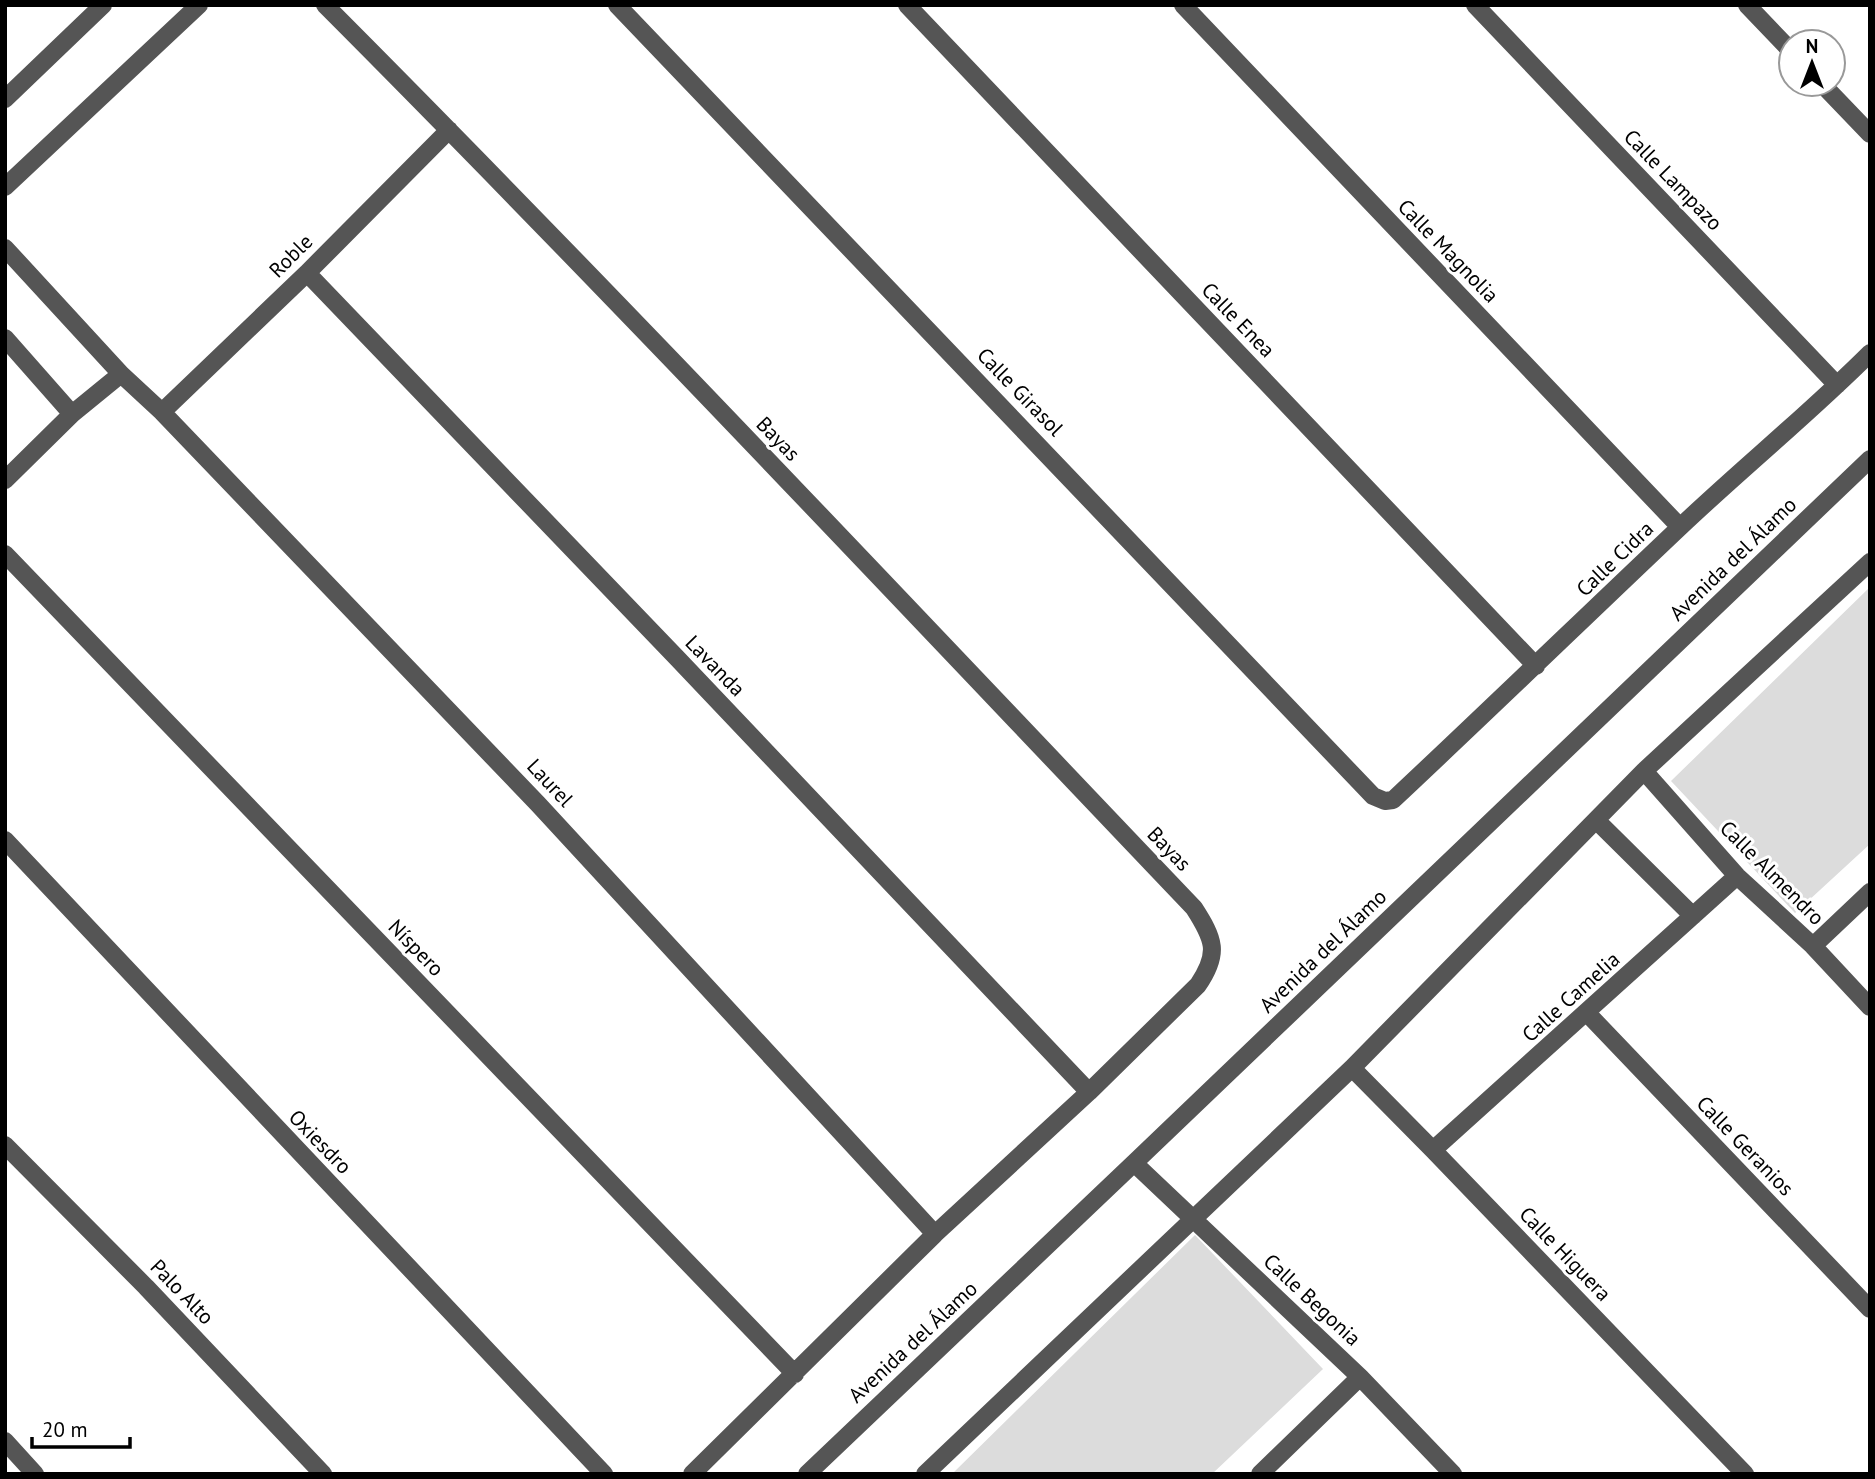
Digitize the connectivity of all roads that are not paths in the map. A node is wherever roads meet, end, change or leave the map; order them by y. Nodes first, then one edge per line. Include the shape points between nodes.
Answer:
1 (103, 5) edge
2 (199, 5) edge
3 (325, 5) edge
4 (617, 5) edge
5 (907, 5) edge
6 (1183, 5) edge
7 (1475, 5) edge
8 (1748, 5) edge
9 (1777, 36) edge
10 (1835, 98) edge
11 (5, 99) edge
12 (449, 130) junction
13 (1870, 134) edge
14 (5, 187) edge
15 (5, 248) edge
16 (307, 273) junction
17 (5, 338) edge
18 (1870, 353) edge
19 (121, 374) junction
20 (1837, 386) junction
21 (162, 412) junction
22 (72, 414) junction
23 (1870, 459) edge
24 (5, 480) edge
25 (1680, 527) junction
26 (5, 554) edge
27 (1870, 562) edge
28 (1536, 666) junction
29 (1644, 771) junction
30 (1393, 800) joint
31 (1596, 820) junction
32 (5, 840) edge
33 (1737, 876) junction
34 (1870, 892) edge
35 (1693, 916) junction
36 (1813, 946) junction
37 (1870, 1007) edge
38 (1587, 1013) junction
39 (1352, 1068) junction
40 (1089, 1092) junction
41 (5, 1145) edge
42 (1433, 1150) junction
43 (1134, 1163) junction
44 (1194, 1220) junction
45 (934, 1234) junction
46 (1870, 1309) edge
47 (796, 1374) junction
48 (1360, 1377) junction
49 (5, 1441) edge
50 (604, 1473) edge
51 (36, 1474) edge
52 (323, 1474) edge
53 (692, 1474) edge
54 (807, 1474) edge
55 (925, 1474) edge
56 (1260, 1474) edge
57 (1453, 1474) edge
58 (1745, 1474) edge

1 - 11 street
2 - 14 street
3 - 12 street, Bayas
4 - 30 street, Calle Girasol via 1373,796
5 - 28 street, Calle Enea
6 - 25 street, Calle Magnolia
7 - 20 street, Calle Lampazo
8 - 9 street
10 - 13 street
12 - 16 street, Roble
12 - 40 street, Bayas via 1194,908 1208,930 1213,949 1210,968
15 - 19 street, Laurel
16 - 21 street, Roble
16 - 40 street, Lavanda
17 - 22 street
18 - 20 street, Calle Cidra
19 - 21 street, Laurel
19 - 22 street
20 - 25 street, Calle Cidra
21 - 45 street, Laurel via 538,804
22 - 24 street
23 - 43 street, Avenida del Álamo
25 - 28 street, Calle Cidra
26 - 47 street, Níspero
27 - 29 street
28 - 30 street, Calle Cidra
29 - 31 street
29 - 33 street, Calle Almendro
31 - 35 street
31 - 39 street
32 - 50 street, Oxiesdro
33 - 35 street, Calle Camelia
33 - 36 street, Calle Almendro
34 - 36 street
35 - 38 street, Calle Camelia
36 - 37 street, Calle Almendro
38 - 42 street, Calle Camelia
38 - 46 street, Calle Geranios
39 - 42 street, Calle Higuera
39 - 44 street
40 - 45 street, Bayas
41 - 52 street, Palo Alto
42 - 58 street, Calle Higuera
43 - 44 street, Calle Begonia
43 - 54 street, Avenida del Álamo
44 - 48 street, Calle Begonia
44 - 55 street
45 - 47 street, Bayas
47 - 53 street, Bayas
48 - 56 street
48 - 57 street, Calle Begonia
49 - 51 street

